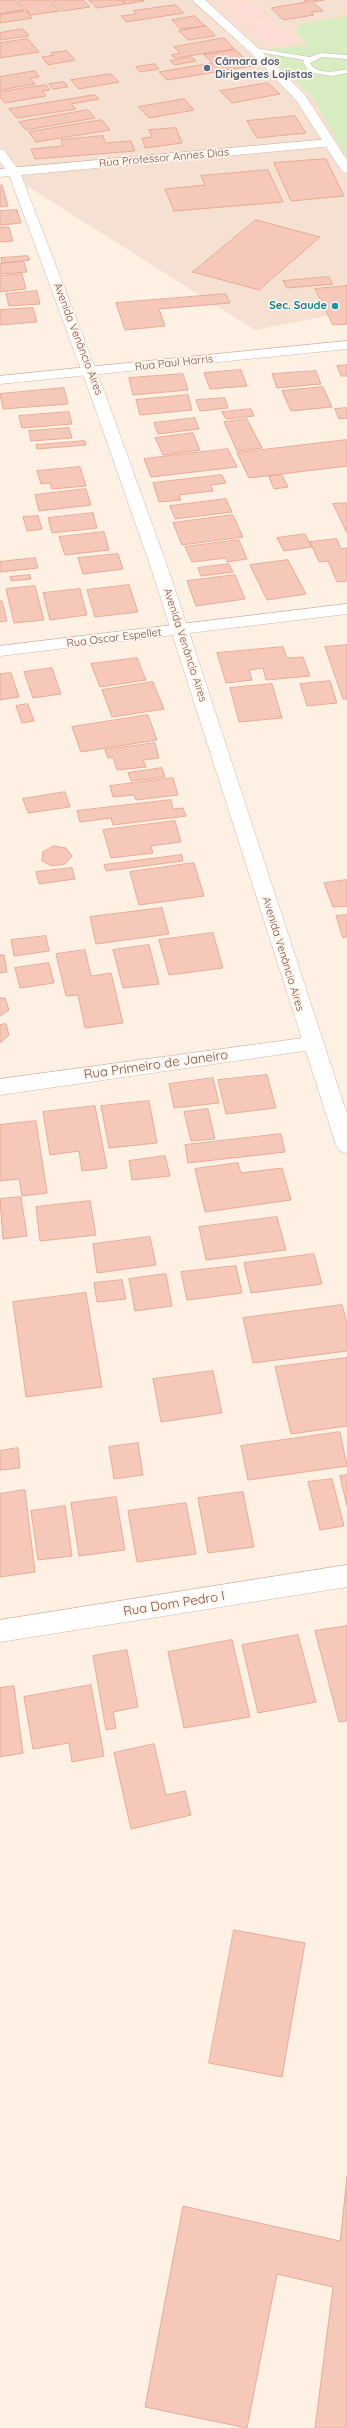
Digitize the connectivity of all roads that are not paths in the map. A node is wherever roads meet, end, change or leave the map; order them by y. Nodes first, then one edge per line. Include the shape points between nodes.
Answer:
1 (198, 0) edge
2 (254, 50) junction
3 (347, 57) edge
4 (309, 59) junction
5 (314, 71) junction
6 (347, 71) edge
7 (282, 78) junction
8 (329, 143) junction
9 (0, 153) edge
10 (347, 170) edge
11 (7, 173) edge
12 (347, 345) edge
13 (90, 371) junction
14 (0, 380) edge
15 (347, 609) edge
16 (181, 630) junction
17 (0, 651) edge
18 (311, 1044) junction
19 (0, 1087) edge
20 (347, 1145) edge
21 (347, 1576) edge
22 (0, 1631) edge

1 - 2 street
2 - 4 lane
2 - 7 street
3 - 4 lane via 329,54
4 - 5 lane via 306,65
5 - 6 lane via 327,74
5 - 7 lane
7 - 8 street via 301,98
8 - 10 street
8 - 11 street, Rua Professor Annes Dias
9 - 11 street, Avenida Venâncio Aires
11 - 13 street, Avenida Venâncio Aires
12 - 13 street, Rua Paul Harris
13 - 14 street, Rua Paul Harris
13 - 16 street, Avenida Venâncio Aires
15 - 16 street, Rua Oscar Espellet
16 - 17 street, Rua Oscar Espellet
16 - 18 street, Avenida Venâncio Aires
18 - 19 street, Rua Primeiro de Janeiro
18 - 20 street, Avenida Venâncio Aires
21 - 22 street, Rua Dom Pedro I

